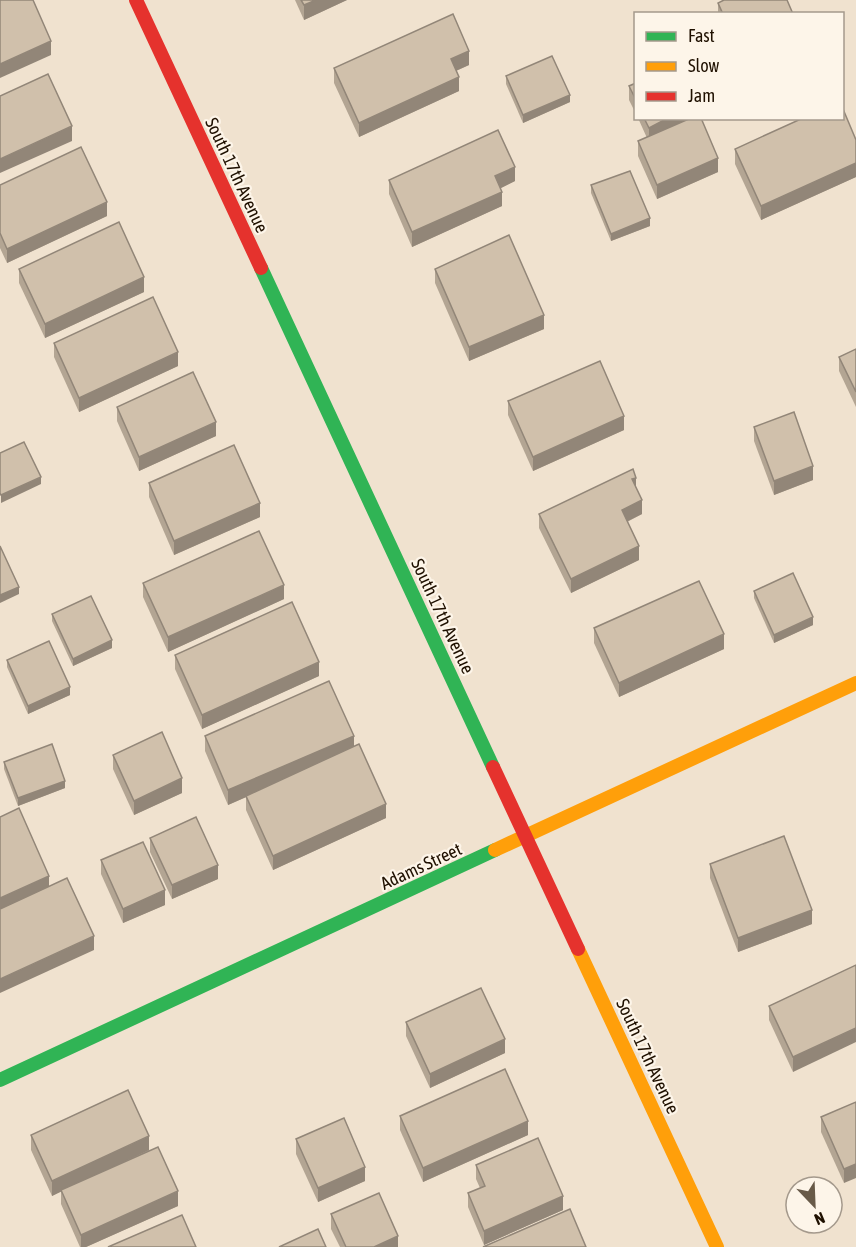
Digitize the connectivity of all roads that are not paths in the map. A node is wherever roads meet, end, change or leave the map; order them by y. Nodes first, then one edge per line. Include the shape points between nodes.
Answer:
1 (136, 0) edge
2 (856, 683) edge
3 (526, 837) junction
4 (0, 1080) edge
5 (717, 1247) edge

1 - 3 street, South 17th Avenue
2 - 3 street, Adams Street
3 - 4 street, Adams Street
3 - 5 street, South 17th Avenue

